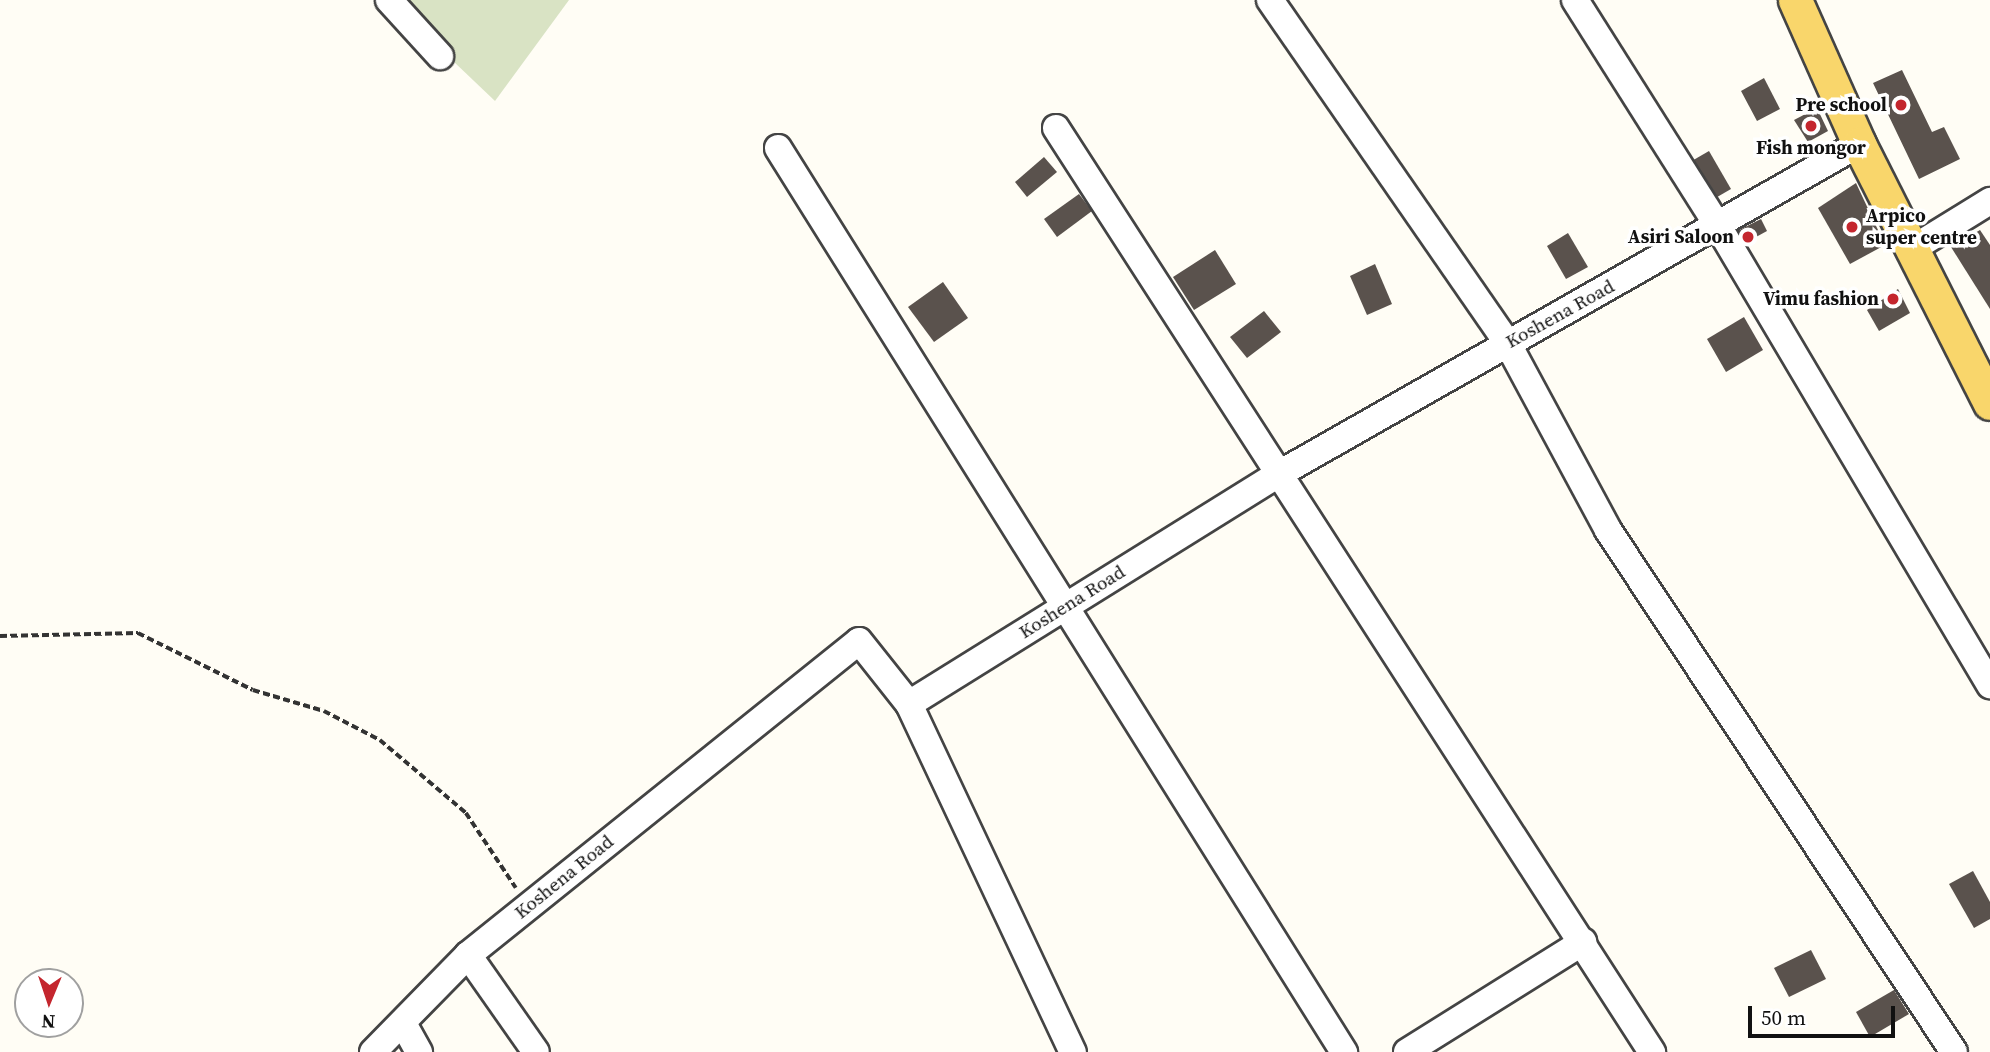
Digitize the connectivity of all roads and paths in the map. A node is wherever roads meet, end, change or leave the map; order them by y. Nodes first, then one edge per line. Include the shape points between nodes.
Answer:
1 (389, 0) edge
2 (1270, 0) edge
3 (1575, 0) edge
4 (1795, 0) edge
5 (440, 55) dead end
6 (1056, 128) dead end
7 (1859, 145) junction
8 (778, 148) dead end
9 (1989, 203) edge
10 (1718, 226) junction
11 (1912, 249) junction
12 (1508, 344) junction
13 (1990, 403) edge
14 (1279, 474) junction
15 (1066, 607) junction
16 (0, 636) edge
17 (1990, 685) edge
18 (909, 704) junction
19 (528, 906) junction
20 (1583, 942) junction
21 (468, 955) junction
22 (404, 1025) junction
23 (373, 1052) edge
24 (419, 1052) edge
25 (536, 1052) edge
26 (1073, 1052) edge
27 (1344, 1052) edge
28 (1407, 1052) edge
29 (1652, 1052) edge
30 (1954, 1052) edge

1 - 5 street
2 - 12 street
3 - 10 street
4 - 7 main road
6 - 14 street
7 - 10 street, Koshena Road
7 - 11 main road
8 - 15 street
9 - 11 street
10 - 12 street, Koshena Road
10 - 17 street
11 - 13 main road
12 - 14 street, Koshena Road
12 - 30 street via 1608,530
14 - 15 street, Koshena Road
14 - 20 street
15 - 18 street, Koshena Road
15 - 27 street
16 - 19 path via 138,633 253,690 324,711 380,740 466,814
18 - 19 street, Koshena Road via 859,641
18 - 26 street
19 - 21 street, Koshena Road
20 - 28 street
20 - 29 street
21 - 22 street, Koshena Road
21 - 25 street
22 - 23 street, Koshena Road
22 - 24 street

